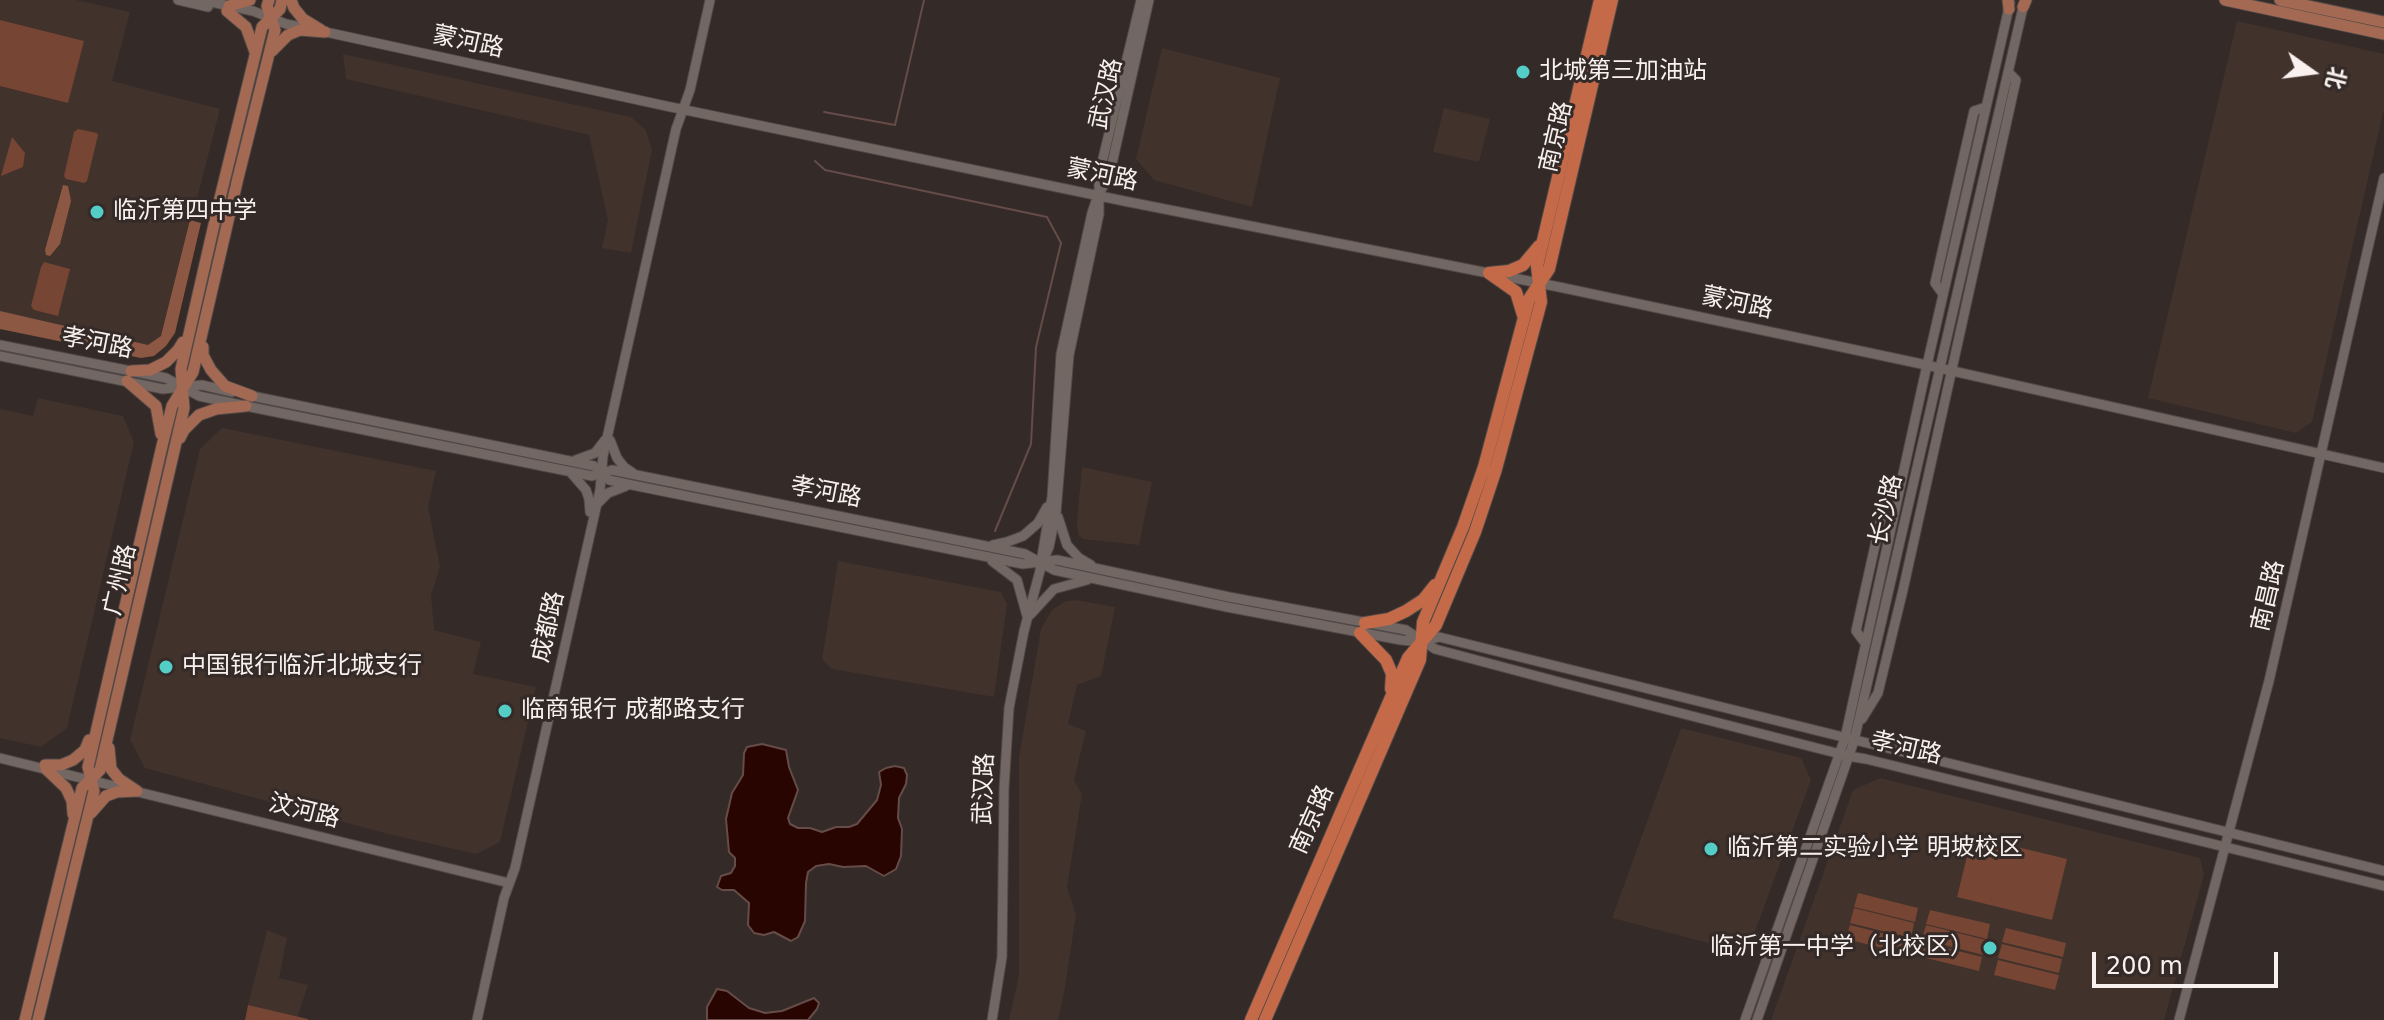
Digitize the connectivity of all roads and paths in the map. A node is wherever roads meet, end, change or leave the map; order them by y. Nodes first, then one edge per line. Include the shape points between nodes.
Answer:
1 (178, 0) edge
2 (202, 0) edge
3 (250, 0) edge
4 (269, 0) edge
5 (282, 0) edge
6 (291, 0) edge
7 (707, 0) edge
8 (1141, 0) edge
9 (1149, 0) edge
10 (1600, 0) edge
11 (1612, 0) edge
12 (2225, 0) edge
13 (2280, 0) edge
14 (2024, 2) edge
15 (2009, 3) edge
16 (228, 8) junction
17 (270, 17) junction
18 (2384, 22) edge
19 (325, 32) junction
20 (2384, 34) edge
21 (256, 55) junction
22 (269, 55) junction
23 (2008, 72) junction
24 (683, 109) junction
25 (2384, 178) edge
26 (1098, 195) junction
27 (1981, 235) junction
28 (1542, 240) junction
29 (1969, 240) junction
30 (1489, 273) junction
31 (1539, 282) junction
32 (1524, 319) junction
33 (190, 328) junction
34 (203, 330) junction
35 (0, 345) edge
36 (0, 356) edge
37 (1927, 365) junction
38 (1940, 368) junction
39 (1951, 371) junction
40 (129, 376) junction
41 (183, 387) junction
42 (249, 401) junction
43 (610, 437) junction
44 (162, 446) junction
45 (1922, 446) junction
46 (175, 449) junction
47 (2322, 454) junction
48 (1932, 460) junction
49 (570, 466) junction
50 (2384, 468) edge
51 (601, 473) junction
52 (634, 480) junction
53 (1901, 481) junction
54 (1052, 497) junction
55 (593, 509) junction
56 (1056, 513) junction
57 (986, 551) junction
58 (1042, 563) junction
59 (1098, 569) junction
60 (1442, 577) junction
61 (1092, 579) junction
62 (1903, 590) junction
63 (1887, 596) junction
64 (1028, 617) junction
65 (1362, 628) junction
66 (1422, 642) junction
67 (1865, 643) junction
68 (1390, 699) junction
69 (96, 725) junction
70 (1858, 725) junction
71 (109, 730) junction
72 (1849, 740) junction
73 (1844, 755) junction
74 (0, 756) edge
75 (45, 767) junction
76 (90, 779) junction
77 (137, 791) junction
78 (88, 817) junction
79 (74, 819) junction
80 (2230, 831) junction
81 (2225, 847) junction
82 (2384, 871) edge
83 (509, 883) junction
84 (2384, 886) edge
85 (25, 1020) edge
86 (38, 1020) edge
87 (477, 1020) edge
88 (483, 1020) edge
89 (992, 1020) edge
90 (1251, 1020) edge
91 (1265, 1020) edge
92 (1745, 1020) edge
93 (1757, 1020) edge
94 (2179, 1020) edge

1 - 16 main road, 蒙河路
2 - 16 main road, 蒙河路
3 - 16 main road
4 - 17 main road, 广州路
5 - 17 main road, 广州路
6 - 19 main road via 303,19
7 - 24 main road, 成都路
8 - 26 main road, 武汉路
9 - 26 main road, 武汉路 via 1109,177
10 - 28 highway, 南京路
11 - 31 highway, 南京路 via 1549,269
12 - 20 main road
13 - 18 main road
14 - 23 main road, 长沙路
15 - 37 main road, 长沙路
16 - 17 main road, 蒙河路
16 - 21 main road via 246,27
17 - 19 main road, 蒙河路
17 - 21 main road, 广州路 via 262,27
17 - 22 main road, 广州路 via 275,30
19 - 22 main road via 300,30
19 - 24 main road, 蒙河路
21 - 33 main road, 广州路
22 - 34 main road, 广州路
23 - 27 main road via 2016,80
23 - 29 main road, 长沙路
24 - 26 main road, 蒙河路
24 - 43 main road, 成都路
25 - 47 main road, 南昌路
26 - 30 main road, 蒙河路
26 - 54 main road, 武汉路 via 1061,354
26 - 56 main road, 武汉路 via 1099,214 1069,355
27 - 29 main road
27 - 39 main road
28 - 30 highway via 1523,265
28 - 31 highway, 南京路
29 - 38 main road, 长沙路
30 - 31 main road, 蒙河路
30 - 32 highway via 1516,292
31 - 32 highway, 南京路
31 - 37 main road, 蒙河路
31 - 66 highway, 南京路 via 1541,302 1496,469 1436,625
32 - 60 highway, 南京路 via 1484,467
33 - 40 main road via 166,362
33 - 41 main road, 广州路 via 181,369
34 - 41 main road, 广州路 via 193,372
34 - 42 main road via 203,355 211,370
35 - 40 main road, 孝河路
36 - 40 main road, 孝河路
37 - 38 main road, 蒙河路
37 - 53 main road, 长沙路
38 - 39 main road, 蒙河路
38 - 45 main road, 长沙路
39 - 47 main road, 蒙河路
39 - 48 main road
40 - 41 main road, 孝河路 via 163,389
40 - 44 main road via 156,406
41 - 42 main road, 孝河路 via 202,385
41 - 44 main road, 广州路
41 - 46 main road, 广州路
42 - 46 main road via 199,415
42 - 49 main road, 孝河路
43 - 49 main road via 595,453
43 - 51 main road, 成都路
43 - 52 main road via 617,458
44 - 69 main road, 广州路
45 - 48 main road
45 - 63 main road, 长沙路
46 - 71 main road, 广州路
47 - 50 main road, 蒙河路
47 - 80 main road, 南昌路
48 - 62 main road
49 - 51 main road, 孝河路 via 592,476
49 - 55 main road
51 - 52 main road, 孝河路 via 612,470
51 - 55 main road, 成都路
52 - 55 main road via 608,493
52 - 57 main road, 孝河路
53 - 67 main road, 长沙路
53 - 67 main road via 1888,487 1856,631
54 - 57 main road via 1038,523 1023,536
54 - 58 main road, 武汉路
55 - 83 main road, 成都路
56 - 58 main road, 武汉路
56 - 59 main road via 1067,545
57 - 58 main road, 孝河路 via 1023,564
57 - 64 main road via 1017,580
58 - 59 main road, 孝河路 via 1057,560
58 - 61 main road, 孝河路
58 - 64 main road, 武汉路
59 - 65 main road, 孝河路
60 - 65 highway via 1406,611
60 - 66 highway, 南京路 via 1423,622
61 - 64 main road via 1054,589
61 - 65 main road, 孝河路
62 - 63 main road
62 - 70 main road via 1878,693
63 - 70 main road, 长沙路
64 - 89 main road, 武汉路 via 1009,708 1002,957
65 - 66 main road, 孝河路
65 - 68 highway via 1392,674
66 - 68 highway, 南京路 via 1408,658
66 - 72 main road, 孝河路 via 1439,637
66 - 73 main road, 孝河路
66 - 91 highway, 南京路 via 1420,660
67 - 72 main road, 长沙路
68 - 90 highway, 南京路
69 - 75 main road via 85,750 73,760
69 - 76 main road, 广州路
70 - 72 main road, 长沙路
71 - 76 main road, 广州路 via 100,770
71 - 77 main road via 111,769
72 - 73 main road, 长沙路
72 - 80 main road, 孝河路
73 - 81 main road, 孝河路
73 - 92 main road, 长沙路
73 - 93 main road, 长沙路
74 - 75 main road, 汶河路
75 - 76 main road, 汶河路
75 - 79 main road via 66,788
76 - 77 main road, 汶河路
76 - 78 main road, 广州路 via 94,791
76 - 79 main road, 广州路 via 82,788
77 - 78 main road via 106,796
77 - 83 main road, 汶河路
78 - 86 main road, 广州路
79 - 85 main road, 广州路
80 - 81 main road, 南昌路
80 - 82 main road, 孝河路
81 - 84 main road, 孝河路
81 - 94 main road, 南昌路
83 - 87 main road, 成都路
83 - 88 main road, 成都路

